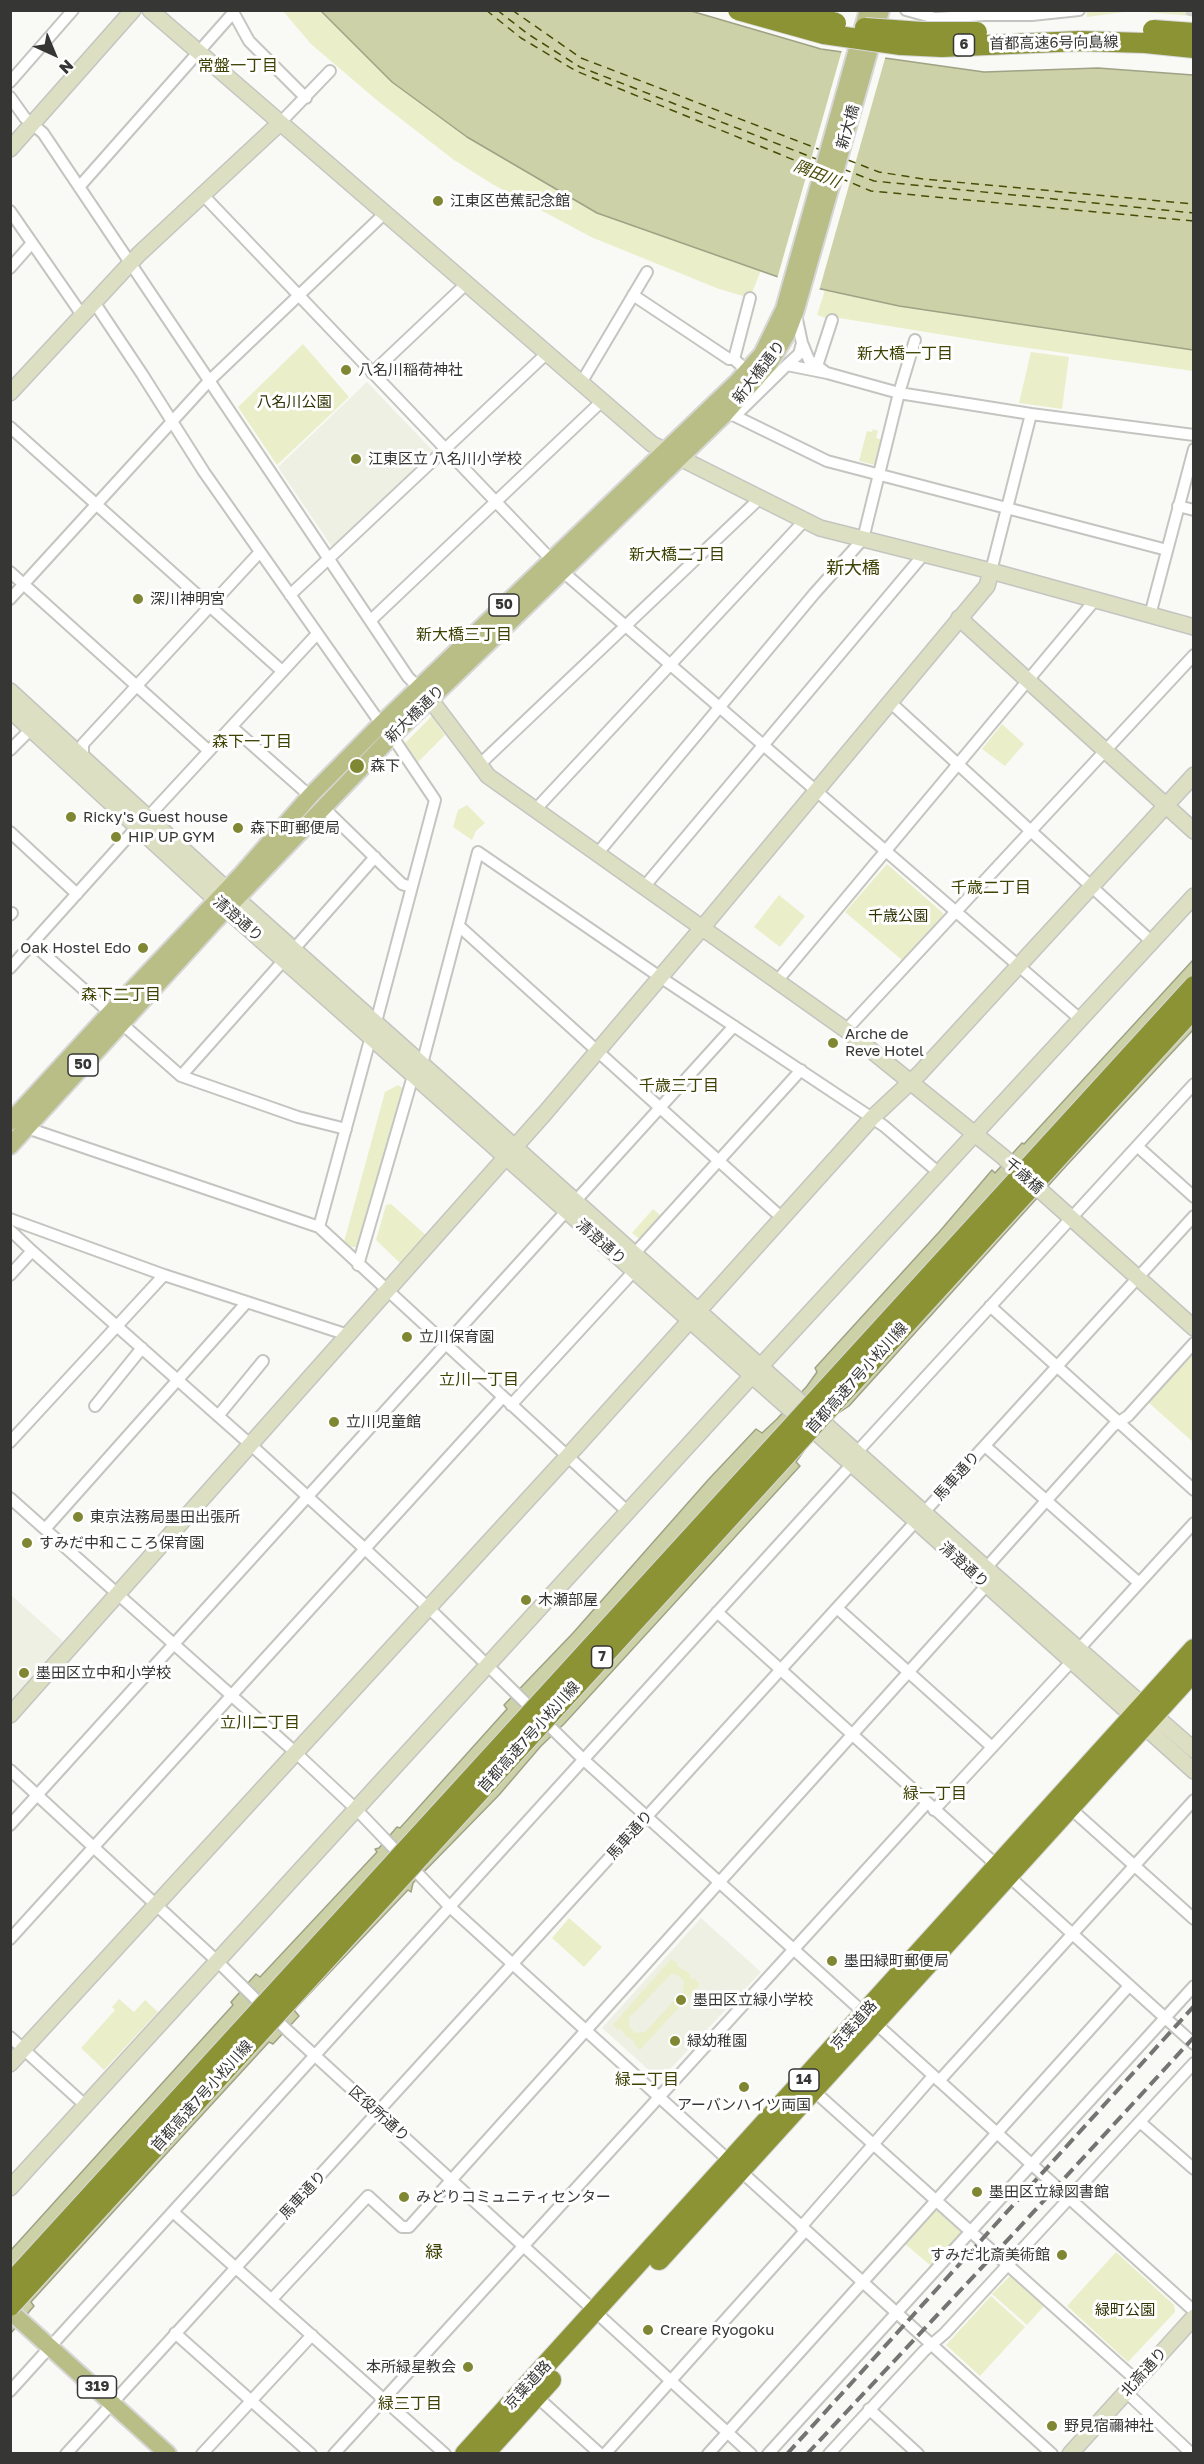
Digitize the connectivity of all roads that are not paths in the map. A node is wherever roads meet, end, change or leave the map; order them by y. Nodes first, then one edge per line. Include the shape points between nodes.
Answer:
1 (73, 10) edge
2 (133, 10) edge
3 (150, 10) edge
4 (738, 10) edge
5 (787, 10) edge
6 (868, 10) edge
7 (881, 10) edge
8 (906, 10) edge
9 (1079, 10) edge
10 (232, 12) edge
11 (985, 13) edge
12 (1194, 33) edge
13 (1194, 48) edge
14 (198, 52) junction
15 (330, 71) dead end
16 (10, 82) edge
17 (10, 97) edge
18 (306, 98) junction
19 (280, 123) junction
20 (32, 124) junction
21 (10, 149) edge
22 (79, 187) junction
23 (203, 195) junction
24 (10, 212) edge
25 (385, 213) junction
26 (32, 243) junction
27 (130, 263) junction
28 (10, 268) edge
29 (646, 272) dead end
30 (466, 284) junction
31 (633, 295) junction
32 (298, 296) junction
33 (750, 298) dead end
34 (94, 303) junction
35 (790, 311) junction
36 (82, 315) junction
37 (832, 320) dead end
38 (915, 340) dead end
39 (802, 343) junction
40 (546, 354) junction
41 (741, 365) junction
42 (787, 365) junction
43 (822, 369) junction
44 (372, 373) junction
45 (209, 381) junction
46 (581, 383) junction
47 (10, 393) edge
48 (899, 393) junction
49 (602, 402) junction
50 (1031, 414) junction
51 (730, 415) junction
52 (171, 422) junction
53 (10, 427) edge
54 (1194, 435) edge
55 (1194, 449) edge
56 (445, 450) junction
57 (672, 455) junction
58 (879, 475) junction
59 (759, 499) junction
60 (496, 503) junction
61 (97, 504) junction
62 (1178, 506) junction
63 (1007, 507) junction
64 (1194, 510) edge
65 (804, 521) junction
66 (863, 539) junction
67 (1167, 550) junction
68 (260, 552) junction
69 (924, 554) junction
70 (329, 558) junction
71 (557, 565) junction
72 (990, 571) junction
73 (10, 572) edge
74 (24, 584) junction
75 (290, 595) junction
76 (10, 599) edge
77 (1095, 600) junction
78 (209, 605) junction
79 (1150, 615) junction
80 (959, 618) junction
81 (371, 620) junction
82 (626, 626) junction
83 (1194, 627) edge
84 (317, 634) junction
85 (1194, 655) edge
86 (671, 664) junction
87 (282, 671) junction
88 (1029, 681) junction
89 (136, 684) junction
90 (418, 686) junction
91 (10, 692) edge
92 (430, 699) junction
93 (890, 702) junction
94 (720, 706) junction
95 (10, 710) edge
96 (232, 727) junction
97 (31, 729) junction
98 (386, 730) junction
99 (763, 745) junction
100 (10, 750) edge
101 (209, 751) junction
102 (1104, 751) junction
103 (83, 758) junction
104 (959, 764) junction
105 (479, 765) junction
106 (1194, 775) edge
107 (817, 790) junction
108 (310, 796) junction
109 (1165, 805) junction
110 (324, 808) junction
111 (535, 810) junction
112 (148, 818) junction
113 (136, 828) junction
114 (1031, 830) junction
115 (1194, 831) edge
116 (10, 832) edge
117 (887, 851) junction
118 (597, 854) junction
119 (375, 857) junction
120 (1092, 885) junction
121 (411, 887) junction
122 (644, 887) junction
123 (77, 894) junction
124 (1194, 896) edge
125 (227, 900) junction
126 (956, 911) junction
127 (459, 927) junction
128 (702, 928) junction
129 (1152, 942) junction
130 (33, 944) junction
131 (289, 955) junction
132 (1019, 965) junction
133 (10, 968) edge
134 (660, 977) junction
135 (777, 981) junction
136 (1194, 986) edge
137 (1194, 1008) edge
138 (115, 1018) junction
139 (1080, 1019) junction
140 (734, 1026) junction
141 (373, 1029) junction
142 (846, 1030) junction
143 (598, 1051) junction
144 (418, 1070) junction
145 (801, 1070) junction
146 (181, 1076) junction
147 (911, 1082) junction
148 (1194, 1084) edge
149 (659, 1107) junction
150 (872, 1118) junction
151 (15, 1122) edge
152 (346, 1129) junction
153 (975, 1134) junction
154 (10, 1146) edge
155 (1137, 1146) junction
156 (511, 1152) junction
157 (718, 1162) junction
158 (939, 1173) junction
159 (1194, 1197) edge
160 (570, 1205) junction
161 (1194, 1216) edge
162 (782, 1218) junction
163 (1071, 1218) junction
164 (10, 1219) edge
165 (319, 1227) junction
166 (10, 1230) edge
167 (32, 1251) junction
168 (635, 1253) junction
169 (358, 1265) junction
170 (634, 1271) junction
171 (10, 1275) edge
172 (164, 1275) junction
173 (1138, 1278) junction
174 (387, 1291) junction
175 (247, 1302) junction
176 (990, 1306) junction
177 (694, 1316) junction
178 (117, 1326) junction
179 (1194, 1328) edge
180 (348, 1335) junction
181 (1194, 1343) edge
182 (446, 1344) junction
183 (142, 1348) junction
184 (263, 1361) dead end
185 (1057, 1366) junction
186 (757, 1371) junction
187 (178, 1380) junction
188 (507, 1401) junction
189 (95, 1406) dead end
190 (218, 1416) junction
191 (1118, 1421) junction
192 (10, 1442) edge
193 (251, 1445) junction
194 (985, 1446) junction
195 (568, 1456) junction
196 (854, 1458) junction
197 (1194, 1490) edge
198 (10, 1498) edge
199 (308, 1498) junction
200 (1047, 1500) junction
201 (628, 1512) junction
202 (920, 1517) junction
203 (1194, 1523) edge
204 (45, 1529) junction
205 (365, 1549) junction
206 (986, 1568) junction
207 (1138, 1583) junction
208 (987, 1586) junction
209 (119, 1594) junction
210 (429, 1608) junction
211 (837, 1608) junction
212 (717, 1612) junction
213 (174, 1645) junction
214 (1194, 1649) edge
215 (1074, 1656) junction
216 (488, 1665) junction
217 (780, 1670) junction
218 (1194, 1671) edge
219 (909, 1672) junction
220 (232, 1695) junction
221 (10, 1716) edge
222 (1143, 1716) junction
223 (852, 1736) junction
224 (992, 1747) junction
225 (1194, 1750) edge
226 (296, 1753) junction
227 (584, 1760) junction
228 (10, 1770) edge
229 (1194, 1771) edge
230 (38, 1795) junction
231 (1194, 1800) edge
232 (930, 1806) junction
233 (1070, 1808) junction
234 (357, 1810) junction
235 (646, 1816) junction
236 (10, 1825) edge
237 (94, 1847) junction
238 (1134, 1866) junction
239 (1002, 1872) junction
240 (719, 1883) junction
241 (156, 1905) junction
242 (450, 1907) junction
243 (1194, 1919) edge
244 (1072, 1935) junction
245 (10, 1939) edge
246 (793, 1949) junction
247 (218, 1962) junction
248 (512, 1963) junction
249 (1129, 1986) junction
250 (1194, 1986) edge
251 (1164, 2017) junction
252 (869, 2019) junction
253 (586, 2031) junction
254 (10, 2037) edge
255 (1194, 2044) edge
256 (24, 2049) junction
257 (315, 2056) junction
258 (1194, 2063) edge
259 (10, 2064) edge
260 (936, 2079) junction
261 (814, 2091) junction
262 (658, 2096) junction
263 (86, 2106) junction
264 (377, 2111) junction
265 (1140, 2122) junction
266 (997, 2133) junction
267 (873, 2144) junction
268 (1032, 2164) junction
269 (735, 2166) junction
270 (1194, 2169) edge
271 (452, 2180) junction
272 (10, 2188) edge
273 (1069, 2198) junction
274 (935, 2201) junction
275 (173, 2212) junction
276 (803, 2229) junction
277 (970, 2232) junction
278 (523, 2245) junction
279 (1007, 2265) junction
280 (236, 2267) junction
281 (862, 2282) junction
282 (10, 2284) edge
283 (272, 2300) junction
284 (10, 2306) edge
285 (10, 2311) edge
286 (1194, 2311) edge
287 (897, 2313) junction
288 (601, 2315) junction
289 (1194, 2318) edge
290 (175, 2333) junction
291 (312, 2335) junction
292 (933, 2345) junction
293 (51, 2346) junction
294 (671, 2380) junction
295 (1131, 2386) junction
296 (10, 2391) edge
297 (536, 2396) junction
298 (385, 2399) junction
299 (251, 2400) junction
300 (113, 2402) junction
301 (869, 2409) junction
302 (728, 2432) junction
303 (1188, 2452) edge
304 (66, 2454) edge
305 (168, 2454) edge
306 (202, 2454) edge
307 (311, 2454) edge
308 (334, 2454) edge
309 (445, 2454) edge
310 (465, 2454) edge
311 (484, 2454) edge
312 (600, 2454) edge
313 (605, 2454) edge
314 (708, 2454) edge
315 (752, 2454) edge
316 (768, 2454) edge
317 (829, 2454) edge
318 (918, 2454) edge
319 (1052, 2454) edge
320 (1070, 2454) edge

1 - 16 street
2 - 20 street
3 - 14 street
4 - 13 highway, 首都高速6号向島線 / 6, bridge via 824,34 901,45 1080,41
5 - 12 highway, 首都高速6号向島線 / 6, bridge via 847,26 903,32 1122,29
6 - 35 main road, 新大橋 / 50, bridge
7 - 35 main road, 新大橋 / 50, bridge
8 - 11 street via 935,18
9 - 11 street via 1032,15
10 - 14 street
10 - 18 street via 249,41
14 - 19 street
14 - 22 street
15 - 18 street
17 - 20 street
18 - 19 street
19 - 23 street
19 - 25 street
20 - 21 street
20 - 22 street via 43,133
22 - 27 street
23 - 27 street
23 - 32 street
24 - 26 street
25 - 30 street
25 - 32 street
26 - 28 street
26 - 36 street
27 - 34 street
27 - 45 street
29 - 31 street
30 - 40 street
30 - 44 street
31 - 41 street
31 - 46 street
32 - 44 street
32 - 45 street
33 - 41 street
34 - 36 street
34 - 52 street
35 - 39 street
35 - 41 main road, 新大橋通り / 50 via 769,343
35 - 51 main road, 新大橋通り / 50 via 787,334 775,356
36 - 47 street
37 - 43 street
38 - 48 street
39 - 42 street via 799,354
39 - 43 street via 809,360
40 - 46 street
40 - 56 street
41 - 57 main road, 新大橋通り / 50
42 - 43 street
42 - 51 street
43 - 48 street
44 - 56 street
45 - 52 street
45 - 70 street
46 - 49 street
48 - 50 street
48 - 58 street
49 - 57 street via 652,444
49 - 60 street
50 - 54 street
50 - 63 street
51 - 57 main road, 新大橋通り / 50
51 - 58 street via 827,461
52 - 61 street
52 - 68 street
53 - 61 street
55 - 62 street
56 - 60 street
56 - 70 street
57 - 59 street
57 - 71 main road, 新大橋通り / 50
58 - 63 street
58 - 66 street
59 - 65 street
59 - 82 street
60 - 71 street
60 - 81 street
61 - 74 street
61 - 78 street
62 - 64 street
62 - 67 street
63 - 67 street
63 - 72 street
65 - 66 street
65 - 86 street
66 - 69 street
66 - 94 street
67 - 79 street
68 - 75 street
68 - 78 street
69 - 72 street
69 - 99 street
70 - 75 street
70 - 81 street
71 - 82 street
71 - 90 main road, 新大橋通り / 50
71 - 92 main road, 新大橋通り / 50
72 - 77 street
72 - 80 street via 987,586
73 - 74 street
74 - 76 street
74 - 89 street
75 - 84 street
77 - 79 street
77 - 88 street
78 - 87 street
78 - 89 street
79 - 83 street
80 - 88 street
80 - 93 street
81 - 90 street
82 - 86 street
82 - 105 street
84 - 87 street
84 - 98 street
85 - 102 street
86 - 94 street
86 - 111 street
87 - 96 street
88 - 102 street
88 - 104 street
89 - 101 street
89 - 103 street via 83,744
90 - 92 street
90 - 98 main road, 新大橋通り / 50
91 - 103 street, 清澄通り
92 - 98 main road, 新大橋通り / 50
92 - 105 street, 千歳橋
93 - 104 street
93 - 107 street
94 - 99 street
94 - 118 street
95 - 97 street, 清澄通り
96 - 101 street
96 - 108 street
97 - 100 street
97 - 113 street, 清澄通り
98 - 108 main road, 新大橋通り / 50
98 - 110 main road, 新大橋通り / 50
98 - 121 street via 435,800
99 - 107 street
99 - 122 street
101 - 112 street
102 - 109 street
102 - 114 street
103 - 112 street, 清澄通り
104 - 114 street
104 - 117 street
105 - 111 street, 千歳橋 via 488,777
106 - 109 street
107 - 117 street
107 - 128 street
108 - 125 main road, 新大橋通り / 50
109 - 115 street
109 - 120 street
110 - 119 street
110 - 125 main road, 新大橋通り / 50
111 - 118 street, 千歳橋
112 - 125 street, 清澄通り
113 - 123 street
113 - 125 street, 清澄通り
114 - 120 street
114 - 126 street
116 - 123 street
117 - 126 street
117 - 135 street
118 - 122 street, 千歳橋
119 - 121 street via 402,884
119 - 131 street
120 - 129 street
120 - 132 street
121 - 141 street
122 - 128 street, 千歳橋
123 - 130 street
124 - 129 street
125 - 131 street, 清澄通り
125 - 138 main road, 新大橋通り / 50
126 - 132 street
126 - 142 street
127 - 134 street via 478,852
127 - 143 street
127 - 144 street
128 - 134 street
128 - 135 street, 千歳橋
129 - 139 street
130 - 133 street
130 - 138 street
131 - 141 street, 清澄通り
131 - 146 street
132 - 139 street
132 - 147 street
134 - 140 street
134 - 143 street
135 - 142 street, 千歳橋
136 - 282 highway, 首都高速7号小松川線 / 7, bridge
137 - 284 highway, 首都高速7号小松川線 / 7, bridge
138 - 146 street
138 - 151 main road, 新大橋通り / 50
139 - 153 street
140 - 145 street
140 - 149 street
141 - 144 street, 清澄通り
141 - 152 street
142 - 147 street, 千歳橋
143 - 149 street
143 - 156 street
144 - 156 street, 清澄通り
144 - 169 street
145 - 150 street
145 - 157 street
146 - 152 street via 298,1117
147 - 150 street
147 - 153 street, 千歳橋
148 - 155 street
149 - 157 street
149 - 160 street
150 - 158 street
150 - 162 street
151 - 154 main road, 新大橋通り / 50
151 - 165 street
152 - 165 street
153 - 158 street
153 - 163 street, 千歳橋
155 - 159 street
155 - 163 street
156 - 160 street, 清澄通り
156 - 174 street
157 - 162 street
157 - 168 street
158 - 186 street
160 - 168 street, 清澄通り
160 - 170 street, 清澄通り
160 - 182 street
161 - 173 street, 馬車通り
162 - 177 street
163 - 173 street, 千歳橋
163 - 176 street
164 - 172 street
165 - 169 street
166 - 167 street
167 - 171 street
167 - 178 street
168 - 177 street, 清澄通り
169 - 174 street
170 - 177 street, 清澄通り
170 - 188 street
172 - 175 street
172 - 178 street
173 - 179 street, 千歳橋
173 - 185 street, 馬車通り
174 - 180 street
174 - 182 street
175 - 180 street
175 - 187 street
176 - 185 street
176 - 196 street
177 - 186 street, 清澄通り
177 - 195 street
178 - 183 street
178 - 192 street
180 - 193 street
181 - 191 street via 1128,1416
182 - 188 street
182 - 199 street
183 - 187 street
183 - 189 street
184 - 190 street
185 - 191 street
185 - 194 street, 馬車通り
186 - 196 street, 清澄通り
186 - 201 street
187 - 190 street
187 - 204 street
188 - 195 street
188 - 205 street
190 - 193 street
191 - 197 street
191 - 200 street
193 - 199 street
193 - 209 street
194 - 200 street
194 - 202 street, 馬車通り
195 - 201 street
195 - 210 street
196 - 202 street, 清澄通り
196 - 212 street
198 - 204 street
199 - 205 street
199 - 213 street
200 - 206 street
200 - 207 street
201 - 216 street
202 - 206 street, 清澄通り
202 - 208 street, 清澄通り
202 - 211 street, 馬車通り
203 - 207 street
204 - 209 street
205 - 210 street
205 - 220 street
206 - 215 street, 清澄通り
207 - 215 street
208 - 215 street, 清澄通り
208 - 219 street
209 - 213 street
209 - 221 street
210 - 216 street
210 - 226 street
211 - 217 street, 馬車通り
211 - 219 street
212 - 217 street
212 - 227 street
213 - 220 street
213 - 230 street
214 - 222 highway, 京葉道路 / 14
215 - 222 street, 清澄通り
215 - 224 street
216 - 227 street, bridge
216 - 234 street
217 - 223 street
217 - 235 street, 馬車通り
218 - 222 highway, 京葉道路 / 14
219 - 223 street
219 - 224 street
220 - 226 street
220 - 237 street
222 - 225 street, 清澄通り
222 - 229 street, 清澄通り
222 - 233 highway, 京葉道路 / 14
222 - 239 highway, 京葉道路 / 14
223 - 232 street
223 - 240 street
224 - 232 street
226 - 234 street
226 - 241 street
227 - 235 street
227 - 242 street
228 - 230 street, 区役所通り
230 - 236 street
230 - 237 street, 区役所通り
231 - 238 street
232 - 239 street
232 - 246 street
233 - 238 street
233 - 239 highway, 京葉道路 / 14
234 - 242 street, bridge
234 - 247 street
235 - 240 street
235 - 248 street, 馬車通り
237 - 241 street, 区役所通り
237 - 245 street
238 - 243 street
238 - 244 street
239 - 244 street
239 - 252 highway, 京葉道路 / 14
240 - 246 street
240 - 253 street
241 - 247 street, 区役所通り
241 - 256 street
242 - 248 street
242 - 257 street
244 - 249 street
244 - 260 street
246 - 252 street
246 - 262 street
247 - 257 street, 区役所通り, bridge
247 - 263 street
248 - 253 street
248 - 264 street, 馬車通り
249 - 251 street
249 - 266 street
250 - 251 street
251 - 255 street
251 - 268 street
252 - 260 street
252 - 261 highway, 京葉道路 / 14
252 - 269 highway, 京葉道路 / 14
253 - 262 street
253 - 271 street
254 - 256 street
256 - 259 street
256 - 263 street
257 - 264 street, 区役所通り
257 - 275 street
258 - 265 street
260 - 266 street
260 - 267 street
261 - 267 street
261 - 269 highway, 京葉道路 / 14
262 - 269 street
262 - 278 street
263 - 272 street
264 - 271 street, 区役所通り
264 - 280 street, 馬車通り
265 - 270 street
265 - 273 street
266 - 268 street
266 - 274 street
267 - 274 street
267 - 276 street
268 - 273 street
268 - 277 street
269 - 276 street
269 - 288 highway, 京葉道路 / 14
271 - 278 street, 区役所通り
271 - 283 street via 409,2227 402,2227 368,2196
273 - 279 street
273 - 286 street
274 - 277 street
274 - 281 street
275 - 280 street
275 - 293 street
276 - 281 street
276 - 294 street
277 - 279 street
277 - 287 street
278 - 288 street, 区役所通り
278 - 298 street
279 - 292 street
279 - 295 street
280 - 283 street
280 - 290 street, 馬車通り
281 - 287 street
281 - 302 street
283 - 291 street
285 - 293 main road, 319
287 - 292 street
287 - 316 street
288 - 294 street, 区役所通り
288 - 297 highway, 京葉道路 / 14
288 - 310 highway, 京葉道路 / 14
289 - 295 street, 北斎通り
290 - 299 street
290 - 300 street, 馬車通り
291 - 298 street
291 - 299 street
292 - 301 street
292 - 319 street
293 - 296 street
293 - 300 main road, 319
294 - 302 street, 区役所通り
294 - 313 street
295 - 303 street
295 - 320 street, 北斎通り
297 - 311 highway, 京葉道路 / 14
297 - 312 street
298 - 308 street
298 - 309 street
299 - 306 street
299 - 307 street
300 - 304 street, 馬車通り
300 - 305 main road, 319
301 - 317 street
301 - 318 street
302 - 314 street
302 - 315 street, 区役所通り

